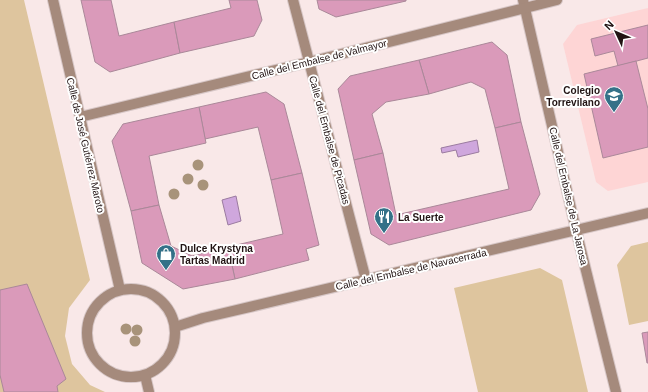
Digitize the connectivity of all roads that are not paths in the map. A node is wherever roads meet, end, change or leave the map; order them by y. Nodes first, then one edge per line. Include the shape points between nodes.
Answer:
1 (53, 0) edge
2 (293, 0) edge
3 (557, 0) edge
4 (524, 4) edge
5 (309, 62) junction
6 (80, 117) junction
7 (648, 213) edge
8 (576, 230) junction
9 (366, 280) junction
10 (120, 290) junction
11 (175, 327) junction
12 (145, 375) junction
13 (149, 392) edge
14 (616, 392) edge

1 - 6 street, Calle de José Gutiérrez Maroto
2 - 5 street, Calle del Embalse de Picadas
3 - 4 street, Calle del Embalse de Valmayor
4 - 5 street, Calle del Embalse de Valmayor
4 - 8 street, Calle del Embalse de La Jarosa
5 - 6 street, Calle del Embalse de Valmayor
5 - 9 street, Calle del Embalse de Picadas
6 - 10 street, Calle de José Gutiérrez Maroto
7 - 8 street, Calle del Embalse de Navacerrada
8 - 9 street, Calle del Embalse de Navacerrada
8 - 14 street, Calle del Embalse de La Jarosa
9 - 11 street, Calle del Embalse de Navacerrada via 203,318
10 - 11 street via 135,289 149,292 162,301 170,312
10 - 12 street via 98,303 91,314 87,326 89,346 98,362 108,371 120,376
11 - 12 street via 174,342 168,356 158,367
12 - 13 street

